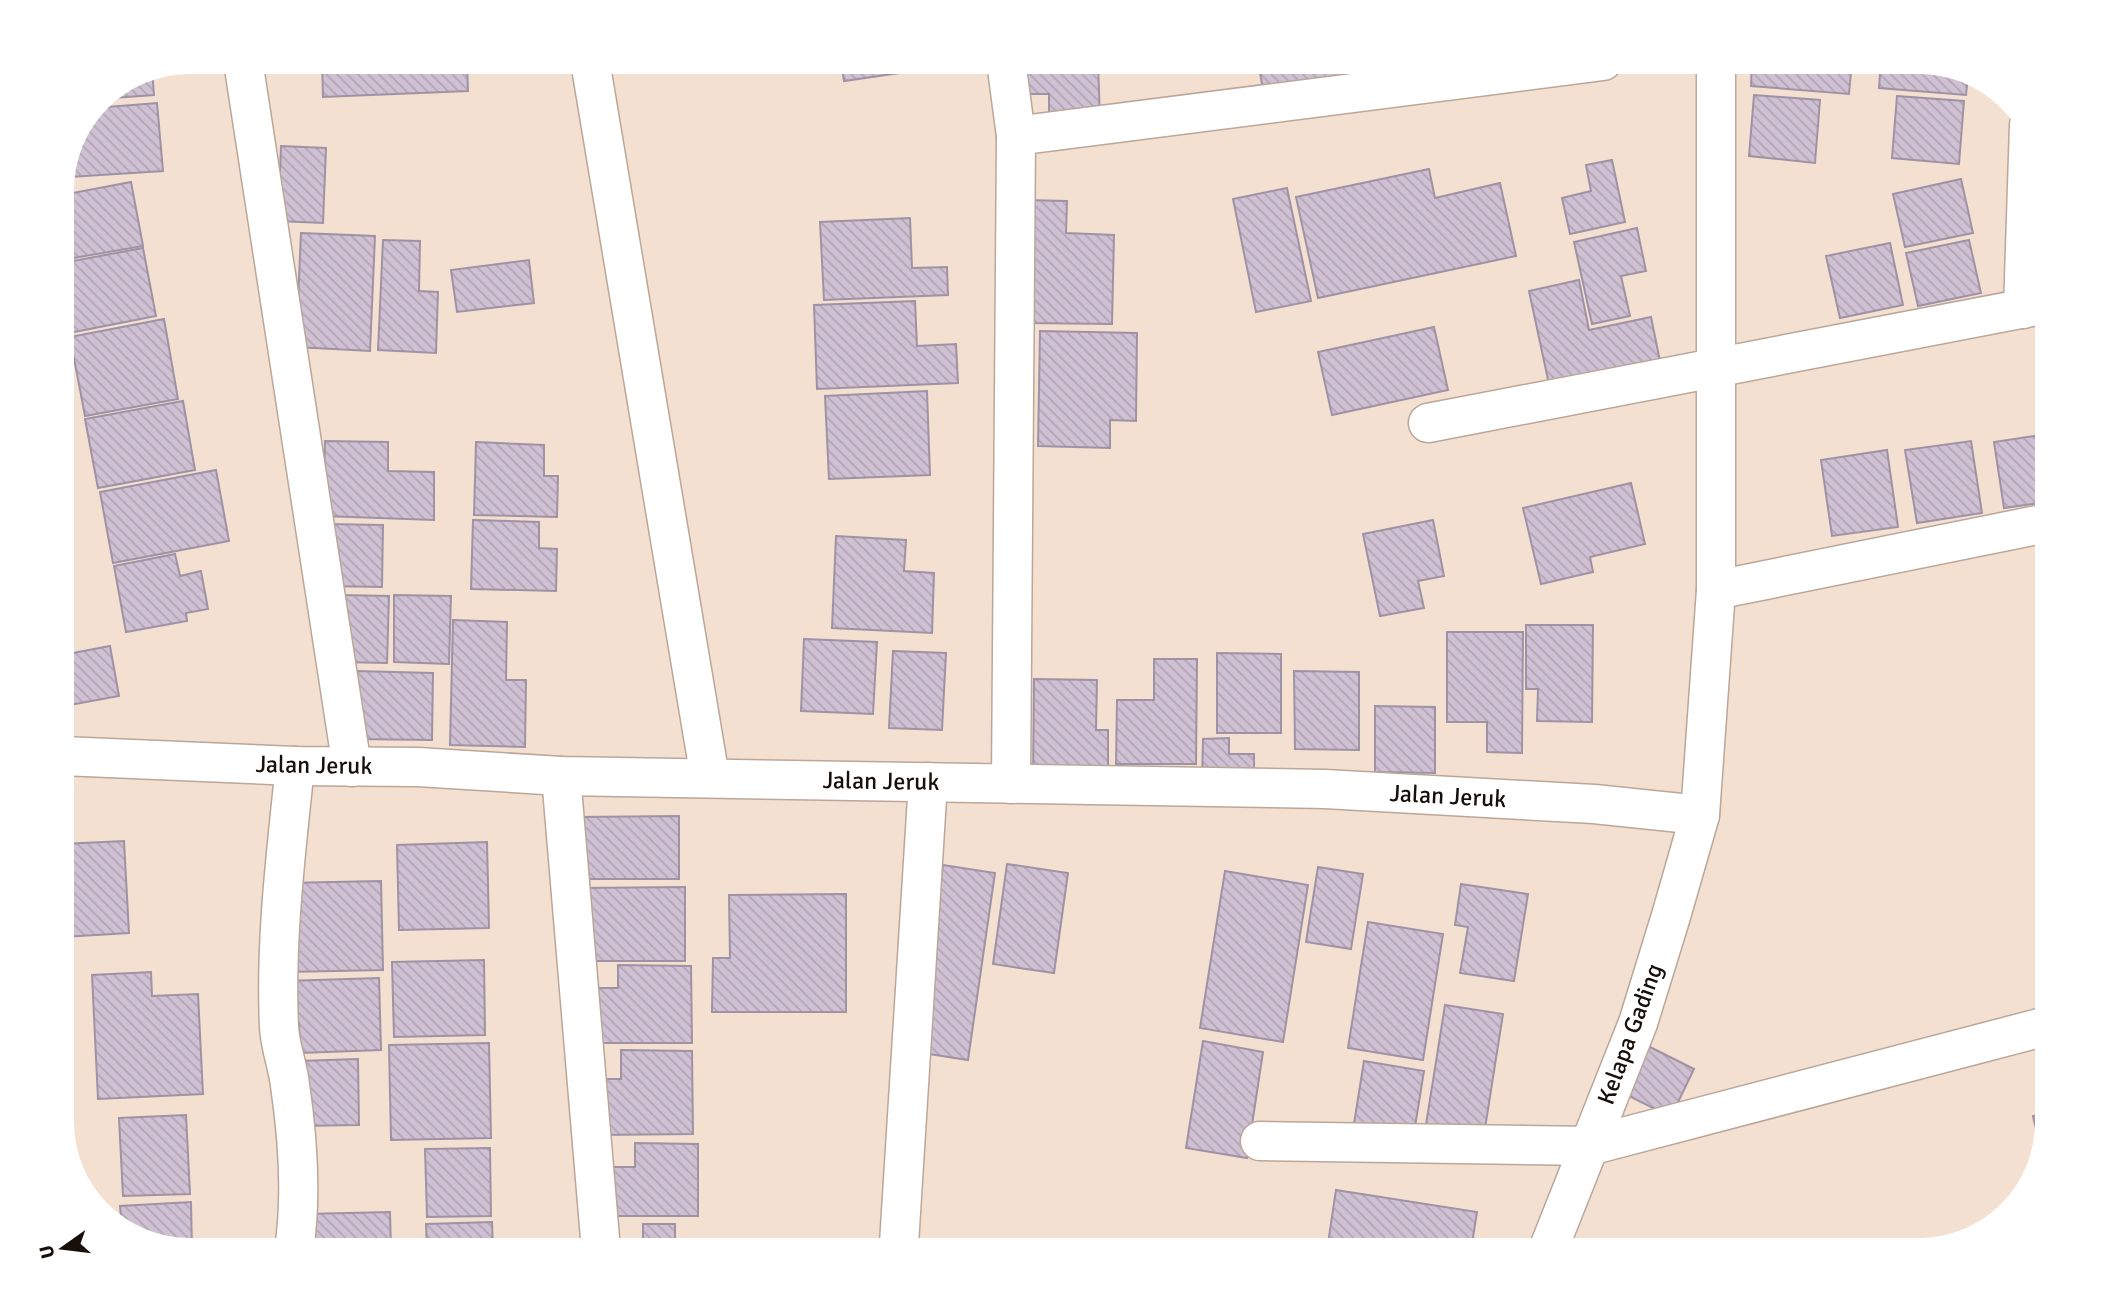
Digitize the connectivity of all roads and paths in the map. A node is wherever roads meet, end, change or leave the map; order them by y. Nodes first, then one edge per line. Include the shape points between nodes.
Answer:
1 (245, 74) edge
2 (592, 74) edge
3 (1008, 74) edge
4 (1501, 74) edge
5 (1716, 74) edge
6 (1016, 136) junction
7 (2030, 160) edge
8 (2034, 280) edge
9 (2035, 307) edge
10 (1716, 366) junction
11 (1428, 423) dead end
12 (2034, 526) edge
13 (1716, 590) junction
14 (74, 757) edge
15 (295, 766) junction
16 (352, 767) junction
17 (561, 775) junction
18 (710, 778) junction
19 (928, 782) junction
20 (1011, 784) junction
21 (1700, 815) junction
22 (2035, 1029) edge
23 (1260, 1141) dead end
24 (1589, 1146) junction
25 (296, 1238) edge
26 (600, 1238) edge
27 (899, 1238) edge
28 (1553, 1238) edge

1 - 16 street
2 - 18 street
3 - 6 street
4 - 6 street
5 - 10 street, Kelapa Gading
6 - 20 street
7 - 8 street
9 - 10 street
10 - 11 street
10 - 13 street, Kelapa Gading
12 - 13 street
13 - 21 street, Kelapa Gading
14 - 15 street, Jalan Jeruk
15 - 16 street, Jalan Jeruk
15 - 25 street via 278,983 279,1031 298,1148
16 - 17 street, Jalan Jeruk
17 - 18 street, Jalan Jeruk
17 - 26 street
18 - 19 street, Jalan Jeruk
19 - 20 street, Jalan Jeruk
19 - 27 street
20 - 21 street, Jalan Jeruk via 1325,789 1594,804
21 - 24 street, Kelapa Gading via 1638,1023
22 - 24 street
23 - 24 street
24 - 28 street, Kelapa Gading

